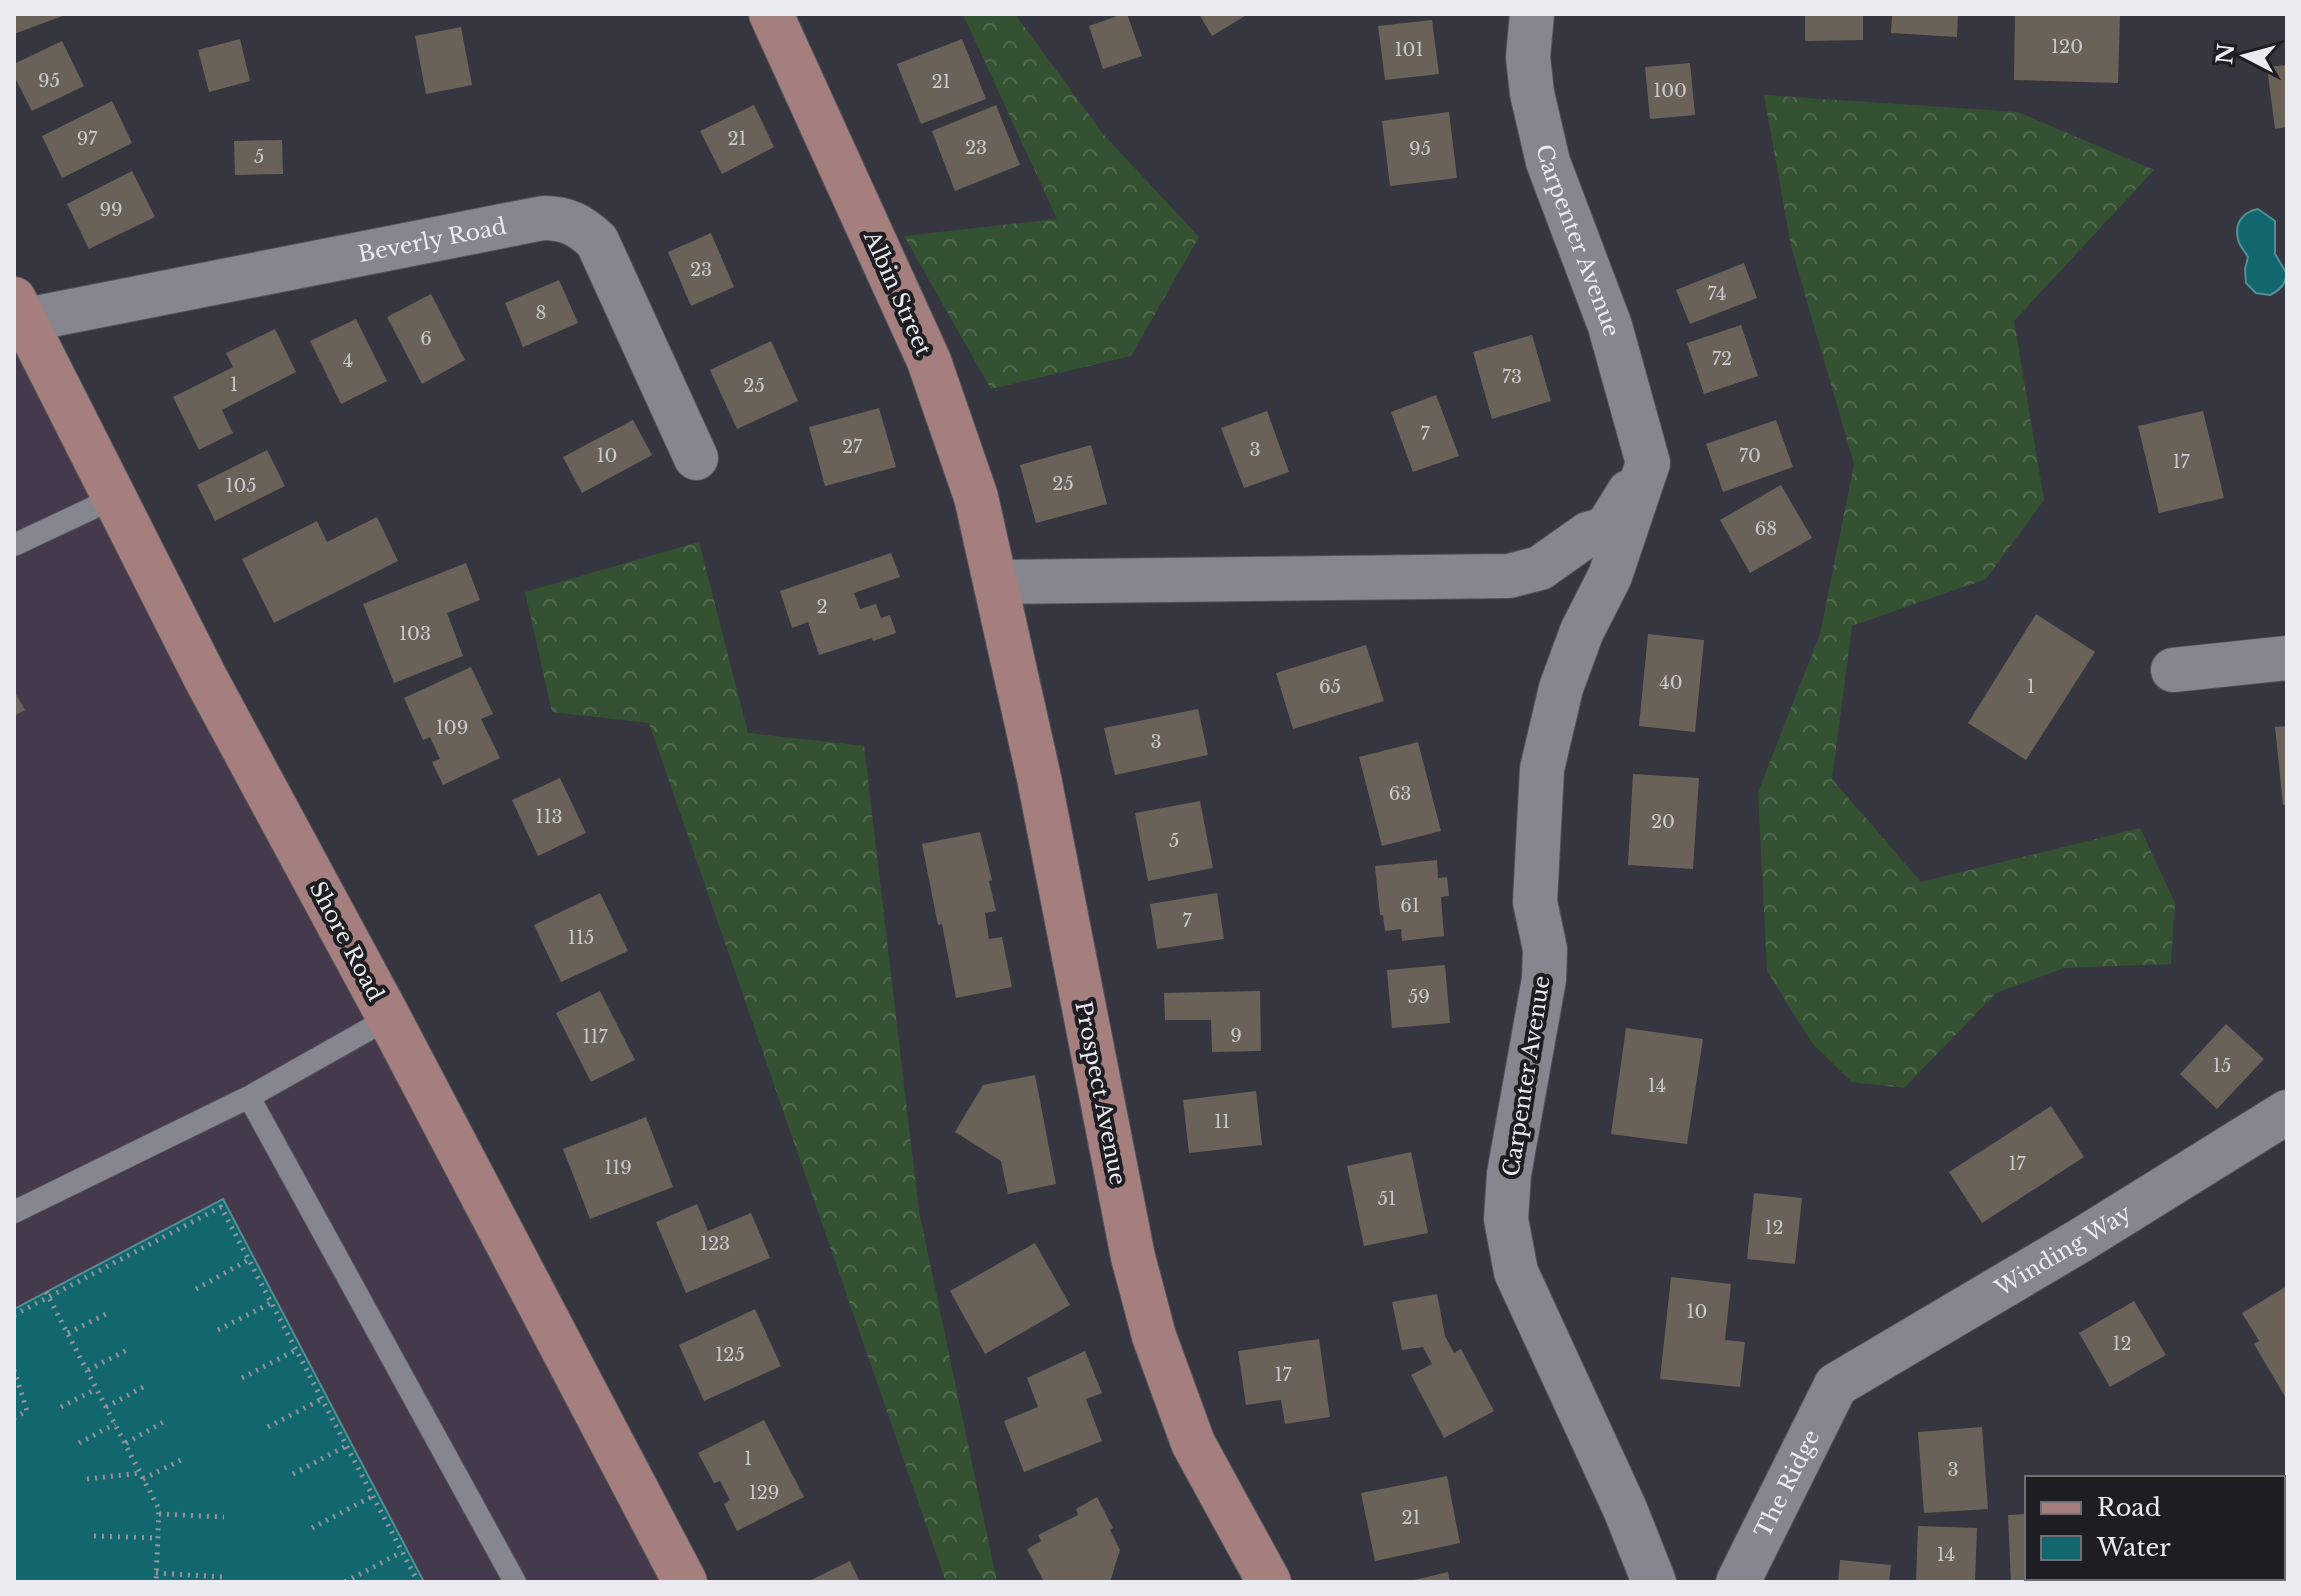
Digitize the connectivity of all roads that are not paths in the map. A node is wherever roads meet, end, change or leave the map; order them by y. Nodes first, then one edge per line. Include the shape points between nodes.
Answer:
1 (771, 14) edge
2 (1532, 14) edge
3 (20, 310) edge
4 (696, 458) dead end
5 (1648, 463) junction
6 (114, 498) junction
7 (14, 545) edge
8 (996, 582) junction
9 (2287, 658) edge
10 (2173, 670) dead end
11 (389, 1018) junction
12 (249, 1097) junction
13 (2287, 1112) edge
14 (14, 1212) edge
15 (1836, 1385) joint
16 (515, 1582) edge
17 (685, 1582) edge
18 (1269, 1582) edge
19 (1654, 1582) edge
20 (1738, 1582) edge

1 - 8 main road, Albin Street via 929,361 976,497
2 - 5 street, Carpenter Avenue via 1528,57 1548,162 1610,326
3 - 4 street, Beverly Road via 560,218 597,241
3 - 6 main road, Shore Road
5 - 8 street via 1606,529 1588,534 1540,568 1509,576
5 - 19 street, Carpenter Avenue via 1610,576 1561,688 1542,769 1535,902 1545,949 1544,979 1509,1174 1506,1219 1516,1272
6 - 7 lane
6 - 11 main road, Shore Road
8 - 18 main road, Prospect Avenue via 1133,1257 1154,1336 1193,1443
9 - 10 street
11 - 12 lane
11 - 17 main road, Shore Road
12 - 14 lane
12 - 16 lane
13 - 15 street, Winding Way
15 - 20 street, The Ridge

